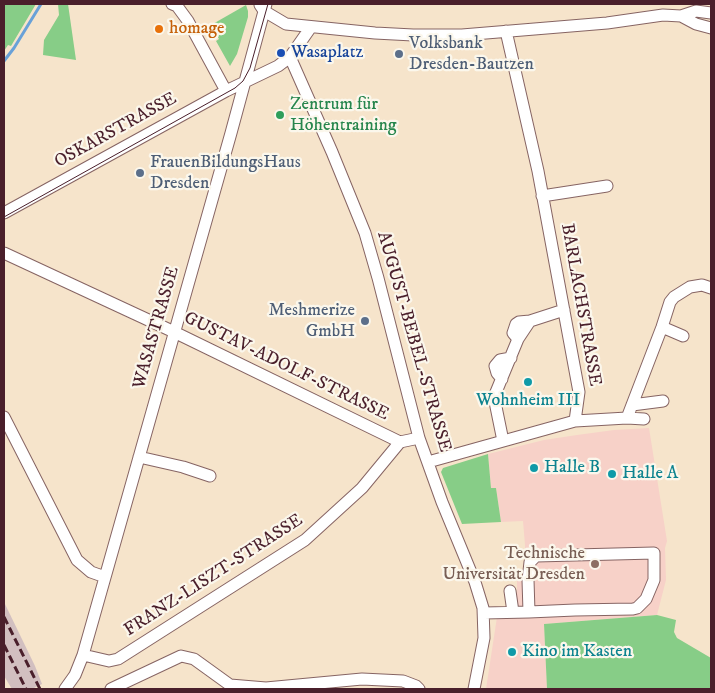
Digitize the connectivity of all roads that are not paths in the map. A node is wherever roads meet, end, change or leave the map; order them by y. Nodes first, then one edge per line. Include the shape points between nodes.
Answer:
1 (172, 4) edge
2 (263, 6) edge
3 (185, 8) edge
4 (711, 13) edge
5 (680, 16) junction
6 (311, 28) junction
7 (711, 28) edge
8 (506, 31) junction
9 (293, 62) junction
10 (245, 81) junction
11 (226, 91) junction
12 (607, 186) dead end
13 (542, 196) junction
14 (4, 213) edge
15 (4, 253) edge
16 (711, 288) edge
17 (564, 310) junction
18 (662, 328) junction
19 (174, 332) junction
20 (683, 336) dead end
21 (662, 401) dead end
22 (632, 405) junction
23 (4, 417) edge
24 (627, 418) junction
25 (644, 419) dead end
26 (575, 421) junction
27 (419, 438) junction
28 (503, 441) junction
29 (400, 442) junction
30 (139, 457) junction
31 (428, 462) junction
32 (210, 476) dead end
33 (105, 577) junction
34 (510, 591) dead end
35 (513, 612) junction
36 (529, 612) junction
37 (484, 613) junction
38 (83, 654) junction
39 (145, 674) junction
40 (65, 689) edge
41 (111, 689) edge
42 (134, 689) edge
43 (419, 689) edge
44 (474, 689) edge

1 - 3 street
2 - 6 street via 286,24
2 - 10 street, WASASTRASSE
3 - 11 street
4 - 5 street via 696,10
5 - 7 street
5 - 8 street
6 - 8 street via 413,35
6 - 9 street, OSKARSTRASSE
8 - 13 street, BARLACHSTRASSE
9 - 10 street, OSKARSTRASSE
9 - 27 street, AUGUST-BEBEL-STRASSE via 365,233
10 - 11 street, OSKARSTRASSE
10 - 19 street, WASASTRASSE
11 - 14 street, OSKARSTRASSE
12 - 13 street
13 - 17 street, BARLACHSTRASSE
15 - 19 street, GUSTAV-ADOLF-STRASSE
16 - 18 street via 690,286 674,297
17 - 26 street, BARLACHSTRASSE via 579,392
17 - 28 street via 530,322 518,339 494,397
18 - 20 street
18 - 22 street
19 - 29 street, GUSTAV-ADOLF-STRASSE
19 - 30 street, WASASTRASSE
21 - 22 street
22 - 24 street
23 - 33 street via 77,560 91,572
24 - 25 street
24 - 26 street
26 - 28 street
27 - 29 street, GUSTAV-ADOLF-STRASSE
27 - 31 street, AUGUST-BEBEL-STRASSE
28 - 31 street
29 - 38 street, FRANZ-LISZT-STRASSE via 362,488 305,540 118,659 109,661
30 - 32 street
30 - 33 street, WASASTRASSE
31 - 37 street, AUGUST-BEBEL-STRASSE
33 - 38 street, WASASTRASSE
34 - 35 street
35 - 36 street
35 - 37 street
36 - 36 street via 637,608 646,599 654,580 654,553 536,556 530,562
37 - 44 street, AUGUST-BEBEL-STRASSE via 484,638
38 - 40 street
39 - 41 street
39 - 42 street
39 - 43 street via 182,656 194,659 230,685 266,688 362,679 403,681

